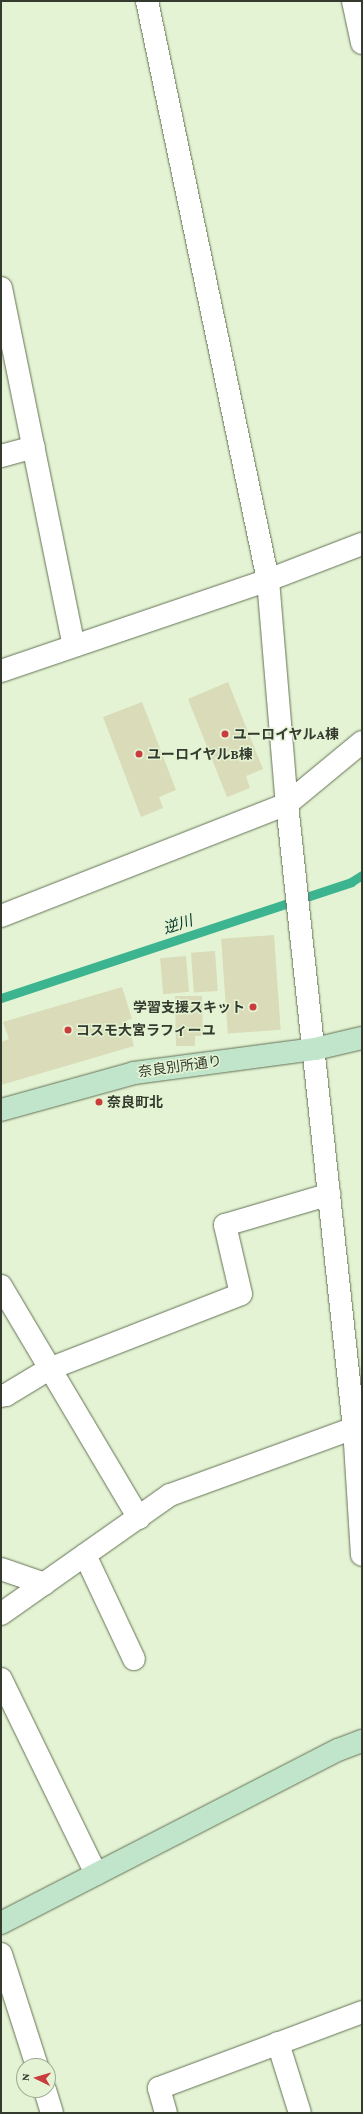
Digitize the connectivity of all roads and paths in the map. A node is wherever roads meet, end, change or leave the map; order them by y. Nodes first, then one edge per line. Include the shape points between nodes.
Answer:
1 (147, 1) edge
2 (353, 1) edge
3 (362, 43) edge
4 (1, 288) edge
5 (34, 447) junction
6 (1, 456) edge
7 (362, 544) edge
8 (268, 580) junction
9 (74, 646) junction
10 (1, 671) edge
11 (362, 742) edge
12 (288, 804) junction
13 (1, 916) edge
14 (362, 1038) edge
15 (315, 1049) junction
16 (1, 1110) edge
17 (330, 1194) junction
18 (1, 1286) edge
19 (49, 1369) junction
20 (1, 1396) edge
21 (358, 1427) edge
22 (139, 1518) junction
23 (85, 1555) junction
24 (362, 1555) edge
25 (1, 1569) edge
26 (45, 1584) junction
27 (1, 1614) edge
28 (134, 1659) dead end
29 (1, 1678) edge
30 (362, 1741) edge
31 (96, 1874) junction
32 (1, 1923) edge
33 (1, 1954) edge
34 (362, 2012) edge
35 (278, 2043) junction
36 (34, 2058) edge
37 (47, 2098) edge
38 (52, 2113) edge
39 (166, 2113) edge
40 (300, 2113) edge

1 - 8 street
2 - 3 street
4 - 5 street
5 - 6 street
5 - 9 street
7 - 8 street
8 - 9 street
8 - 12 street
9 - 10 street
11 - 12 street
12 - 13 street
12 - 15 street
14 - 15 street, 奈良別所通り
15 - 16 street, 奈良別所通り via 134,1073
15 - 17 street
17 - 19 street via 225,1225 241,1294
17 - 21 street
18 - 19 street
19 - 20 street
19 - 22 street
21 - 22 street via 170,1494
21 - 24 street
22 - 23 street
23 - 26 street
23 - 28 street
25 - 26 street
26 - 27 street
29 - 31 street
30 - 31 street via 338,1750
31 - 32 street
33 - 36 street
34 - 35 street
35 - 39 street via 159,2088
35 - 40 street
37 - 38 street

